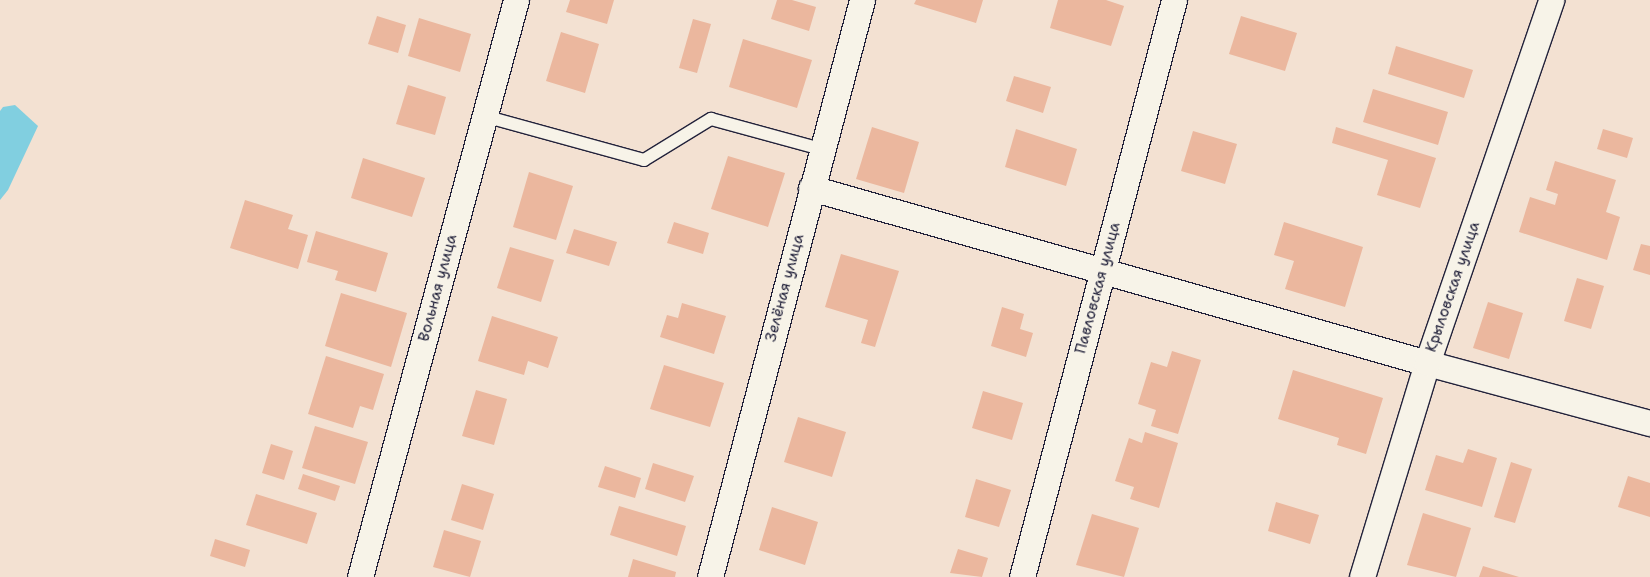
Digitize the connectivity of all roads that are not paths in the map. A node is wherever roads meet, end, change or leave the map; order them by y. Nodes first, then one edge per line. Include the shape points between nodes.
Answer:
1 (516, 0) edge
2 (862, 0) edge
3 (1174, 0) edge
4 (1551, 0) edge
5 (484, 116) junction
6 (821, 149) junction
7 (811, 188) junction
8 (1103, 270) junction
9 (1427, 363) junction
10 (1650, 423) edge
11 (360, 577) edge
12 (710, 577) edge
13 (1022, 577) edge
14 (1362, 577) edge

1 - 5 street, Вольная улица
2 - 6 street, Зелёная улица
3 - 8 street, Павловская улица
4 - 9 street, Крыловская улица
5 - 6 lane via 644,160 711,119
5 - 11 street, Вольная улица
6 - 7 street, Зелёная улица
7 - 8 street
7 - 12 street, Зелёная улица
8 - 9 street
8 - 13 street, Павловская улица
9 - 10 street
9 - 14 street, Крыловская улица

